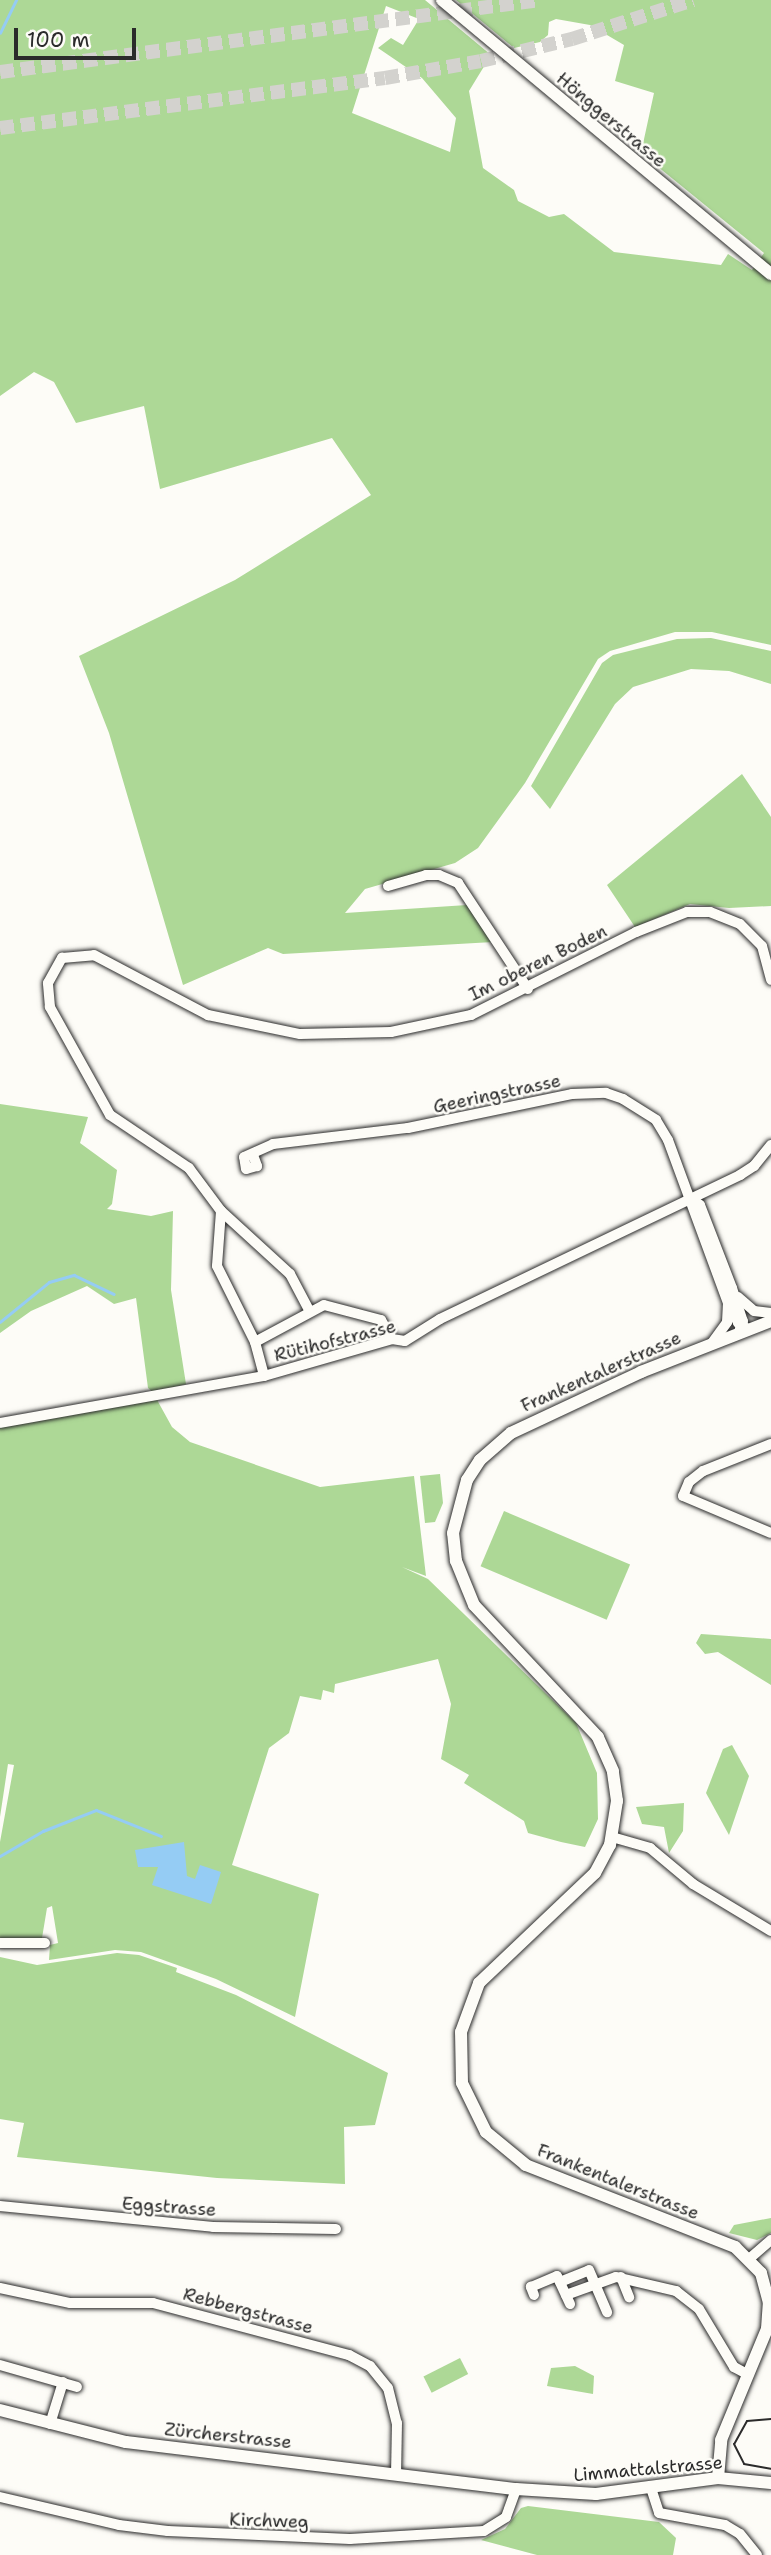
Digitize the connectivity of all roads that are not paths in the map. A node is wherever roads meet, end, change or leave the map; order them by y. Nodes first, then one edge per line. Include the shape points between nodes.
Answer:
1 (442, 0) edge
2 (771, 275) edge
3 (388, 886) dead end
4 (771, 980) edge
5 (528, 989) junction
6 (771, 1145) edge
7 (253, 1155) dead end
8 (692, 1199) junction
9 (221, 1211) junction
10 (733, 1288) junction
11 (728, 1303) junction
12 (309, 1310) junction
13 (771, 1313) edge
14 (771, 1321) edge
15 (742, 1330) junction
16 (392, 1339) junction
17 (255, 1342) junction
18 (712, 1344) junction
19 (264, 1376) junction
20 (0, 1423) edge
21 (771, 1444) edge
22 (771, 1533) edge
23 (612, 1837) junction
24 (771, 1931) edge
25 (0, 1943) edge
26 (45, 1943) dead end
27 (0, 2206) edge
28 (336, 2229) dead end
29 (771, 2240) edge
30 (749, 2259) junction
31 (621, 2277) junction
32 (560, 2282) junction
33 (594, 2282) junction
34 (0, 2288) edge
35 (534, 2295) dead end
36 (629, 2297) dead end
37 (607, 2312) dead end
38 (0, 2365) edge
39 (747, 2374) junction
40 (63, 2382) junction
41 (77, 2387) dead end
42 (0, 2410) edge
43 (50, 2424) junction
44 (400, 2474) junction
45 (718, 2478) junction
46 (771, 2483) edge
47 (651, 2488) junction
48 (516, 2489) junction
49 (0, 2497) edge
50 (757, 2555) edge

1 - 2 main road, Hönggerstrasse
3 - 5 street via 426,875 458,883
4 - 5 street, Im oberen Boden via 762,946 748,931 724,916 698,911 674,914
5 - 9 street, Im oberen Boden via 436,1025 328,1035 234,1024 159,992 94,955 62,958 48,983 51,1007 110,1115 180,1161
6 - 8 street via 754,1166
7 - 8 street, Geeringstrasse via 273,1144 399,1130 572,1094 606,1093 656,1120
8 - 10 street, Geeringstrasse via 700,1205
8 - 11 street, Geeringstrasse via 691,1209
8 - 16 street, Rütihofstrasse via 405,1340
9 - 12 street, Im oberen Boden via 290,1274
9 - 17 street via 217,1266
10 - 13 street, Geeringstrasse via 748,1307
10 - 15 street, Geeringstrasse
11 - 15 street, Geeringstrasse
11 - 18 street via 727,1322
12 - 16 street via 331,1306 372,1316 381,1320
12 - 17 street
14 - 15 main road, Frankentalerstrasse
15 - 18 main road, Frankentalerstrasse
16 - 19 street, Rütihofstrasse
17 - 19 street
18 - 23 main road, Frankentalerstrasse via 511,1433 480,1460 457,1506 456,1561 474,1605 499,1637 578,1711 610,1762 617,1801
19 - 20 street, Rütihofstrasse
21 - 22 street via 703,1471 689,1482 682,1496
23 - 24 street via 650,1848 693,1884
23 - 30 main road, Frankentalerstrasse via 585,1886 479,1983 461,2032 459,2067 465,2092 486,2132 526,2165 735,2247
25 - 26 street
27 - 28 street, Eggstrasse via 213,2227
29 - 30 street
30 - 39 main road, Frankentalerstrasse via 767,2287 769,2303 767,2329
31 - 33 street
31 - 36 street
31 - 39 street via 663,2287 690,2300 734,2367
32 - 33 street via 589,2270
32 - 33 street via 568,2299
32 - 35 street via 557,2276 531,2287
33 - 37 street
34 - 44 street, Rebbergstrasse via 70,2303 163,2305 349,2355 370,2366 388,2388 397,2423
38 - 40 street
39 - 45 main road, Frankentalerstrasse via 721,2440
40 - 41 street
40 - 43 street
42 - 43 main road, Zürcherstrasse
43 - 44 main road, Zürcherstrasse via 154,2446
44 - 48 main road, Limmattalstrasse
45 - 46 main road, Limmattalstrasse
45 - 47 main road, Limmattalstrasse
47 - 48 main road, Limmattalstrasse via 596,2494
47 - 50 street via 659,2514 725,2525 740,2533
48 - 49 street, Kirchweg via 506,2517 484,2531 350,2539 168,2531 119,2525

